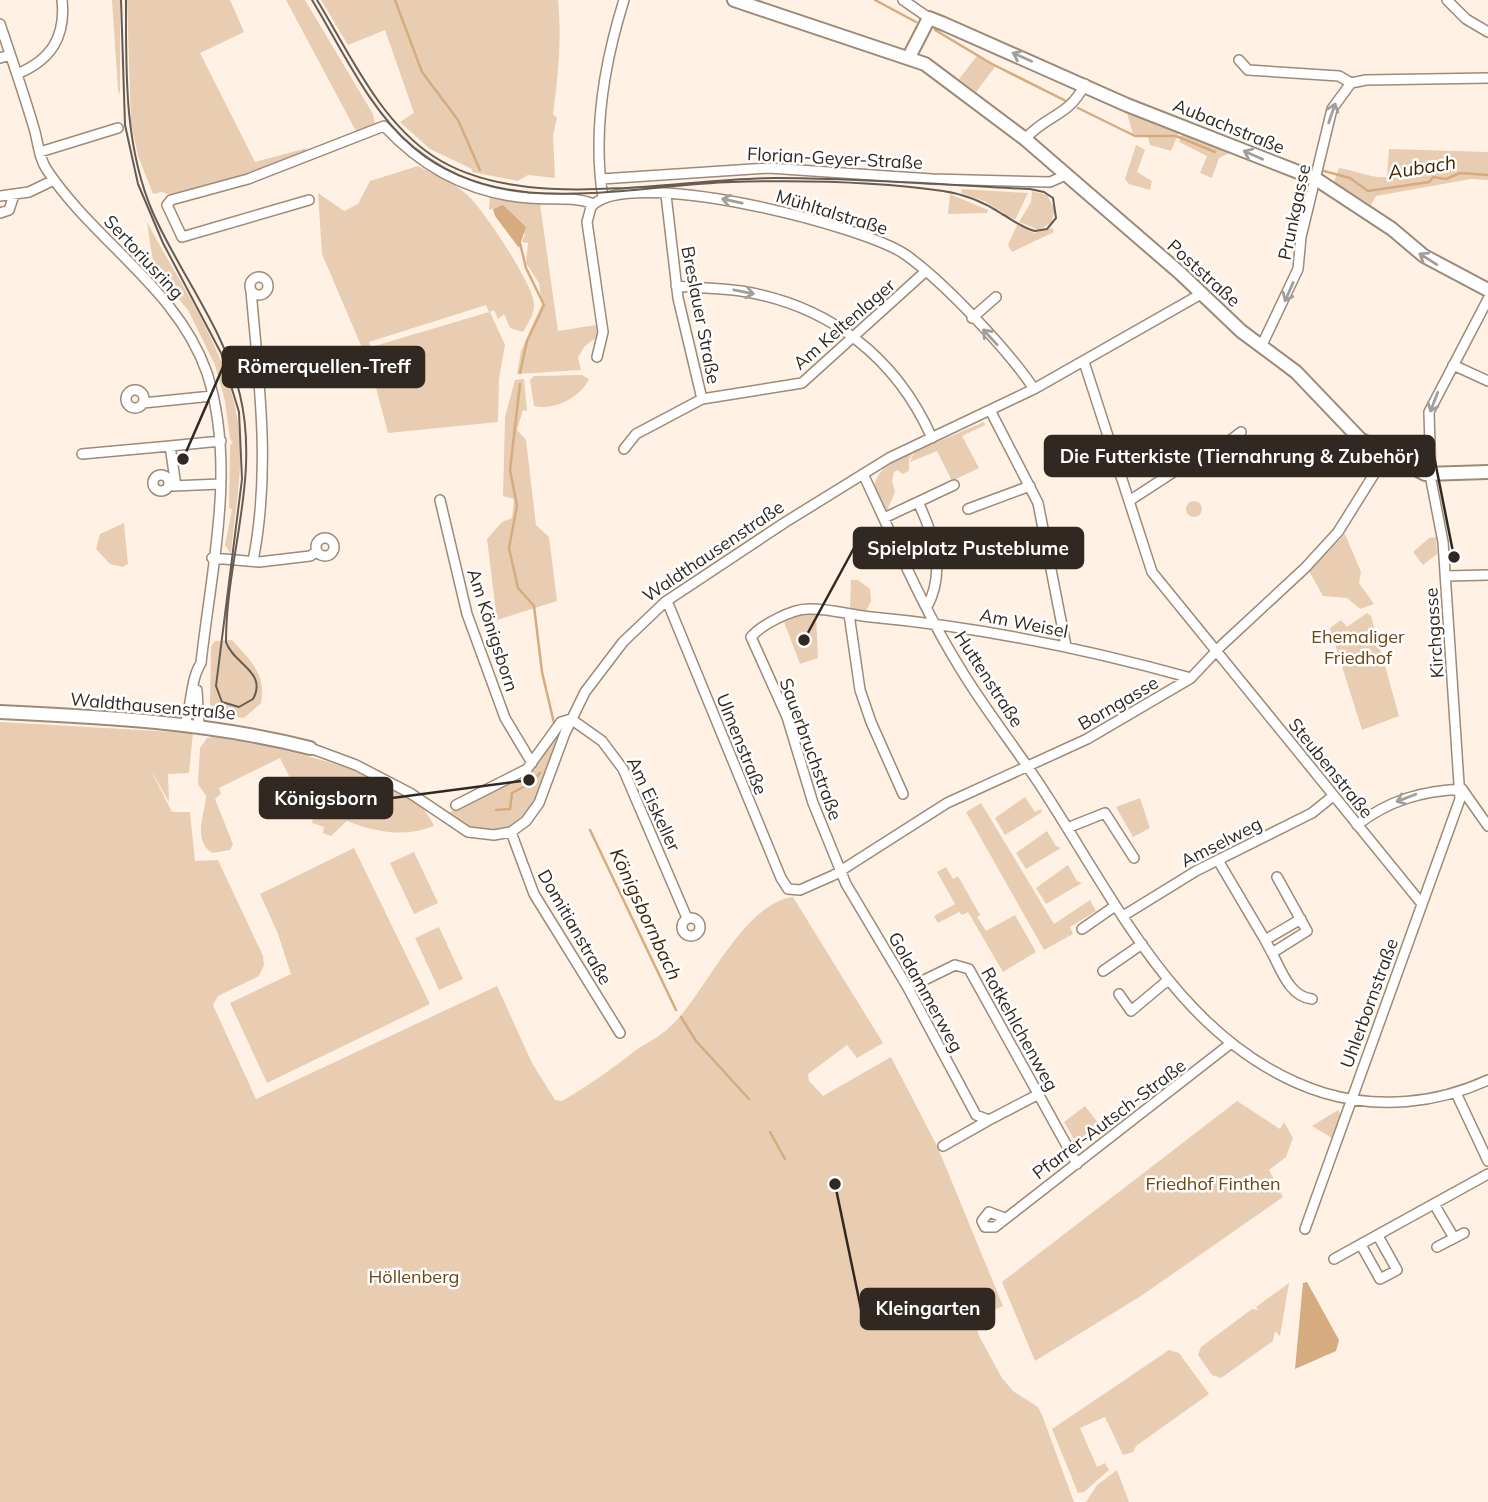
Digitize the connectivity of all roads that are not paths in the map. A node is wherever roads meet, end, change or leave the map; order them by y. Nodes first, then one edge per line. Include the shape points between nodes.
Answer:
1 (62, 0) edge
2 (624, 0) edge
3 (734, 0) edge
4 (903, 0) edge
5 (1447, 0) edge
6 (927, 23) junction
7 (0, 24) edge
8 (1488, 32) edge
9 (10, 55) junction
10 (0, 58) edge
11 (914, 58) junction
12 (1239, 60) dead end
13 (17, 74) junction
14 (1488, 78) edge
15 (1351, 83) junction
16 (1085, 84) junction
17 (118, 128) dead end
18 (1025, 139) junction
19 (40, 152) junction
20 (1066, 175) junction
21 (601, 179) junction
22 (1316, 179) junction
23 (54, 180) junction
24 (14, 195) junction
25 (666, 195) junction
26 (0, 196) edge
27 (603, 198) junction
28 (309, 200) dead end
29 (593, 204) junction
30 (0, 213) edge
31 (926, 271) junction
32 (676, 286) junction
33 (1488, 290) edge
34 (251, 291) dead end
35 (1201, 294) junction
36 (996, 297) dead end
37 (1488, 299) edge
38 (972, 318) junction
39 (854, 337) junction
40 (1262, 347) junction
41 (597, 357) dead end
42 (1084, 362) junction
43 (1453, 365) junction
44 (1488, 381) edge
45 (1034, 389) junction
46 (212, 396) junction
47 (702, 399) junction
48 (143, 403) dead end
49 (991, 412) junction
50 (1241, 432) dead end
51 (932, 438) junction
52 (221, 441) junction
53 (170, 446) junction
54 (624, 449) dead end
55 (82, 454) dead end
56 (1386, 455) junction
57 (1488, 472) edge
58 (863, 474) junction
59 (1430, 475) junction
60 (220, 484) junction
61 (954, 485) dead end
62 (1030, 486) junction
63 (440, 500) dead end
64 (1129, 501) junction
65 (918, 502) junction
66 (968, 509) dead end
67 (884, 518) junction
68 (317, 552) dead end
69 (212, 558) junction
70 (253, 561) junction
71 (1488, 575) edge
72 (1446, 576) junction
73 (667, 601) junction
74 (927, 607) junction
75 (849, 614) junction
76 (935, 622) junction
77 (751, 637) joint
78 (1066, 646) junction
79 (1217, 651) junction
80 (1191, 678) junction
81 (0, 712) edge
82 (571, 719) junction
83 (192, 725) junction
84 (310, 748) joint
85 (532, 763) junction
86 (1028, 765) junction
87 (1462, 789) junction
88 (903, 794) dead end
89 (1334, 796) junction
90 (456, 805) dead end
91 (1357, 825) junction
92 (1488, 826) edge
93 (1067, 828) junction
94 (511, 832) junction
95 (1134, 858) dead end
96 (1219, 862) junction
97 (841, 871) junction
98 (1277, 877) dead end
99 (796, 891) joint
100 (1422, 904) junction
101 (1115, 906) junction
102 (1123, 916) junction
103 (687, 918) dead end
104 (1301, 919) junction
105 (1083, 929) dead end
106 (1265, 940) junction
107 (1142, 944) junction
108 (1272, 953) junction
109 (1103, 971) dead end
110 (1168, 980) junction
111 (908, 988) junction
112 (1119, 994) dead end
113 (1311, 999) dead end
114 (620, 1033) dead end
115 (1230, 1044) junction
116 (1488, 1080) edge
117 (1456, 1093) junction
118 (1037, 1095) junction
119 (1350, 1101) junction
120 (989, 1120) junction
121 (943, 1146) dead end
122 (1488, 1161) edge
123 (1077, 1164) junction
124 (1488, 1174) edge
125 (1434, 1204) junction
126 (1005, 1218) dead end
127 (1305, 1228) dead end
128 (1464, 1233) dead end
129 (1378, 1236) junction
130 (1454, 1238) junction
131 (1361, 1245) junction
132 (1437, 1247) dead end
133 (1334, 1259) dead end

1 - 13 street via 63,22 55,46 37,65
2 - 21 street via 601,98
3 - 11 main road, Poststraße
4 - 6 street
5 - 8 street
6 - 11 main road
16 -> 6 main road, Aubachstraße
7 - 9 street, Sertoriusring
9 - 10 street
9 - 13 street, Sertoriusring
11 - 18 main road, Poststraße
12 - 15 street via 1248,70 1339,76
13 - 19 street, Sertoriusring
14 - 15 street
22 -> 15 street, Prunkgasse via 1332,109
16 - 18 street via 1072,107 1041,123
22 -> 16 main road, Aubachstraße
17 - 19 street
18 - 20 main road, Poststraße
19 - 23 street, Sertoriusring
20 - 21 street, Florian-Geyer-Straße via 1050,181 932,179 769,168
20 - 35 main road, Poststraße
21 - 27 street
33 -> 22 main road, Aubachstraße via 1446,271 1358,204
22 -> 40 street, Prunkgasse via 1298,270
23 - 24 street
23 - 46 street, Sertoriusring via 171,308 196,348
24 - 26 street
24 - 30 street via 9,209
25 - 27 street, Mühltalstraße
31 -> 25 street, Mühltalstraße via 870,236 710,196
25 - 32 street, Breslauer Straße
27 - 29 street
28 - 29 street via 181,237 167,205 384,126 419,159 476,189
29 - 41 street via 587,222 603,332
31 - 38 street, Mühltalstraße
31 - 39 street, Am Keltenlager
32 -> 39 street via 742,291 785,303
32 - 47 street, Breslauer Straße
34 - 70 street via 265,446
35 - 40 main road, Poststraße
35 - 42 street, Waldthausenstraße
36 - 38 street
37 - 43 street, Kirchgasse
45 -> 38 street, Mühltalstraße
39 - 47 street, Am Keltenlager via 797,386
39 - 51 street via 897,380
40 - 56 main road, Poststraße via 1296,372 1360,439
42 - 45 street, Waldthausenstraße
42 - 64 street, Steubenstraße
43 - 44 street
43 -> 59 street, Kirchgasse via 1429,412
45 - 49 street, Waldthausenstraße
46 - 48 street
46 - 52 street, Sertoriusring
47 - 54 street, Am Keltenlager via 636,434
49 - 51 street, Waldthausenstraße
49 - 62 street
50 - 64 street via 1199,464 1189,462
51 - 58 street, Waldthausenstraße
52 - 53 street
52 - 60 street, Sertoriusring
53 - 55 street
53 - 60 street via 172,486
56 - 59 main road, Poststraße
56 - 79 street, Borngasse via 1338,532
57 - 59 main road, Poststraße
58 - 67 street, Huttenstraße
58 - 73 street, Waldthausenstraße
59 - 72 street, Kirchgasse
60 - 69 street, Sertoriusring
61 - 65 street
62 - 66 street
62 - 78 street via 1043,523
63 - 85 street, Am Königsborn via 467,614 505,718
64 - 79 street, Steubenstraße via 1152,572
65 - 67 street
65 - 74 street via 937,554
67 - 74 street, Huttenstraße
68 - 70 street
69 - 70 street
69 - 83 street, Sertoriusring
71 - 72 street
72 - 87 street, Kirchgasse
73 - 82 street, Waldthausenstraße via 614,652
73 - 99 street, Ulmenstraße via 781,878 788,889
74 - 76 street, Huttenstraße
75 - 76 street, Am Weisel
75 - 77 street, Am Weisel via 804,609
75 - 88 street via 860,690
76 - 78 street, Am Weisel
76 - 86 street, Huttenstraße via 971,686
77 - 97 street, Sauerbruchstraße via 787,717 813,803
78 - 80 street, Am Weisel
79 - 80 street, Borngasse
79 - 89 street, Steubenstraße
80 - 86 street, Borngasse via 1115,724
81 - 83 main road, Waldthausenstraße
82 - 85 street via 561,722
82 - 94 street, Waldthausenstraße via 539,803
82 - 103 street, Am Eiskeller via 602,741 623,769
83 - 84 main road, Waldthausenstraße
84 - 94 street, Waldthausenstraße via 410,793 468,832
85 - 90 street
86 - 93 street, Huttenstraße
86 - 97 street, Borngasse via 947,803
87 -> 91 street via 1413,795
87 - 92 street
87 - 100 street, Uhlerbornstraße
89 - 91 street, Steubenstraße
89 - 96 street, Amselweg via 1312,813
91 - 100 street, Steubenstraße
93 - 95 street via 1105,813
93 - 101 street, Huttenstraße
94 - 114 street, Domitianstraße via 534,894
96 - 102 street, Amselweg
96 - 106 street
97 - 99 street, Borngasse
97 - 111 street, Goldammerweg
98 - 104 street
100 - 119 street, Uhlerbornstraße
101 - 102 street, Huttenstraße
101 - 105 street
102 - 107 street, Huttenstraße
104 - 106 street
104 - 108 street via 1307,931
106 - 108 street
107 - 109 street
107 - 110 street, Huttenstraße
108 - 113 street via 1294,991
110 - 112 street via 1131,1011
110 - 115 street, Huttenstraße
111 - 118 street, Rotkehlchenweg via 955,965 966,966
111 - 120 street, Goldammerweg via 976,1115
115 - 119 street, Huttenstraße via 1278,1074
115 - 123 street, Pfarrer-Autsch-Straße
116 - 117 street
117 - 119 street via 1410,1101
117 - 122 street
118 - 120 street
118 - 123 street, Rotkehlchenweg
119 - 127 street, Uhlerbornstraße
120 - 121 street
123 - 126 street, Pfarrer-Autsch-Straße
124 - 125 street
125 - 129 street
125 - 130 street
128 - 130 street
129 - 131 street
129 - 131 street via 1397,1270 1380,1279
130 - 132 street
131 - 133 street

